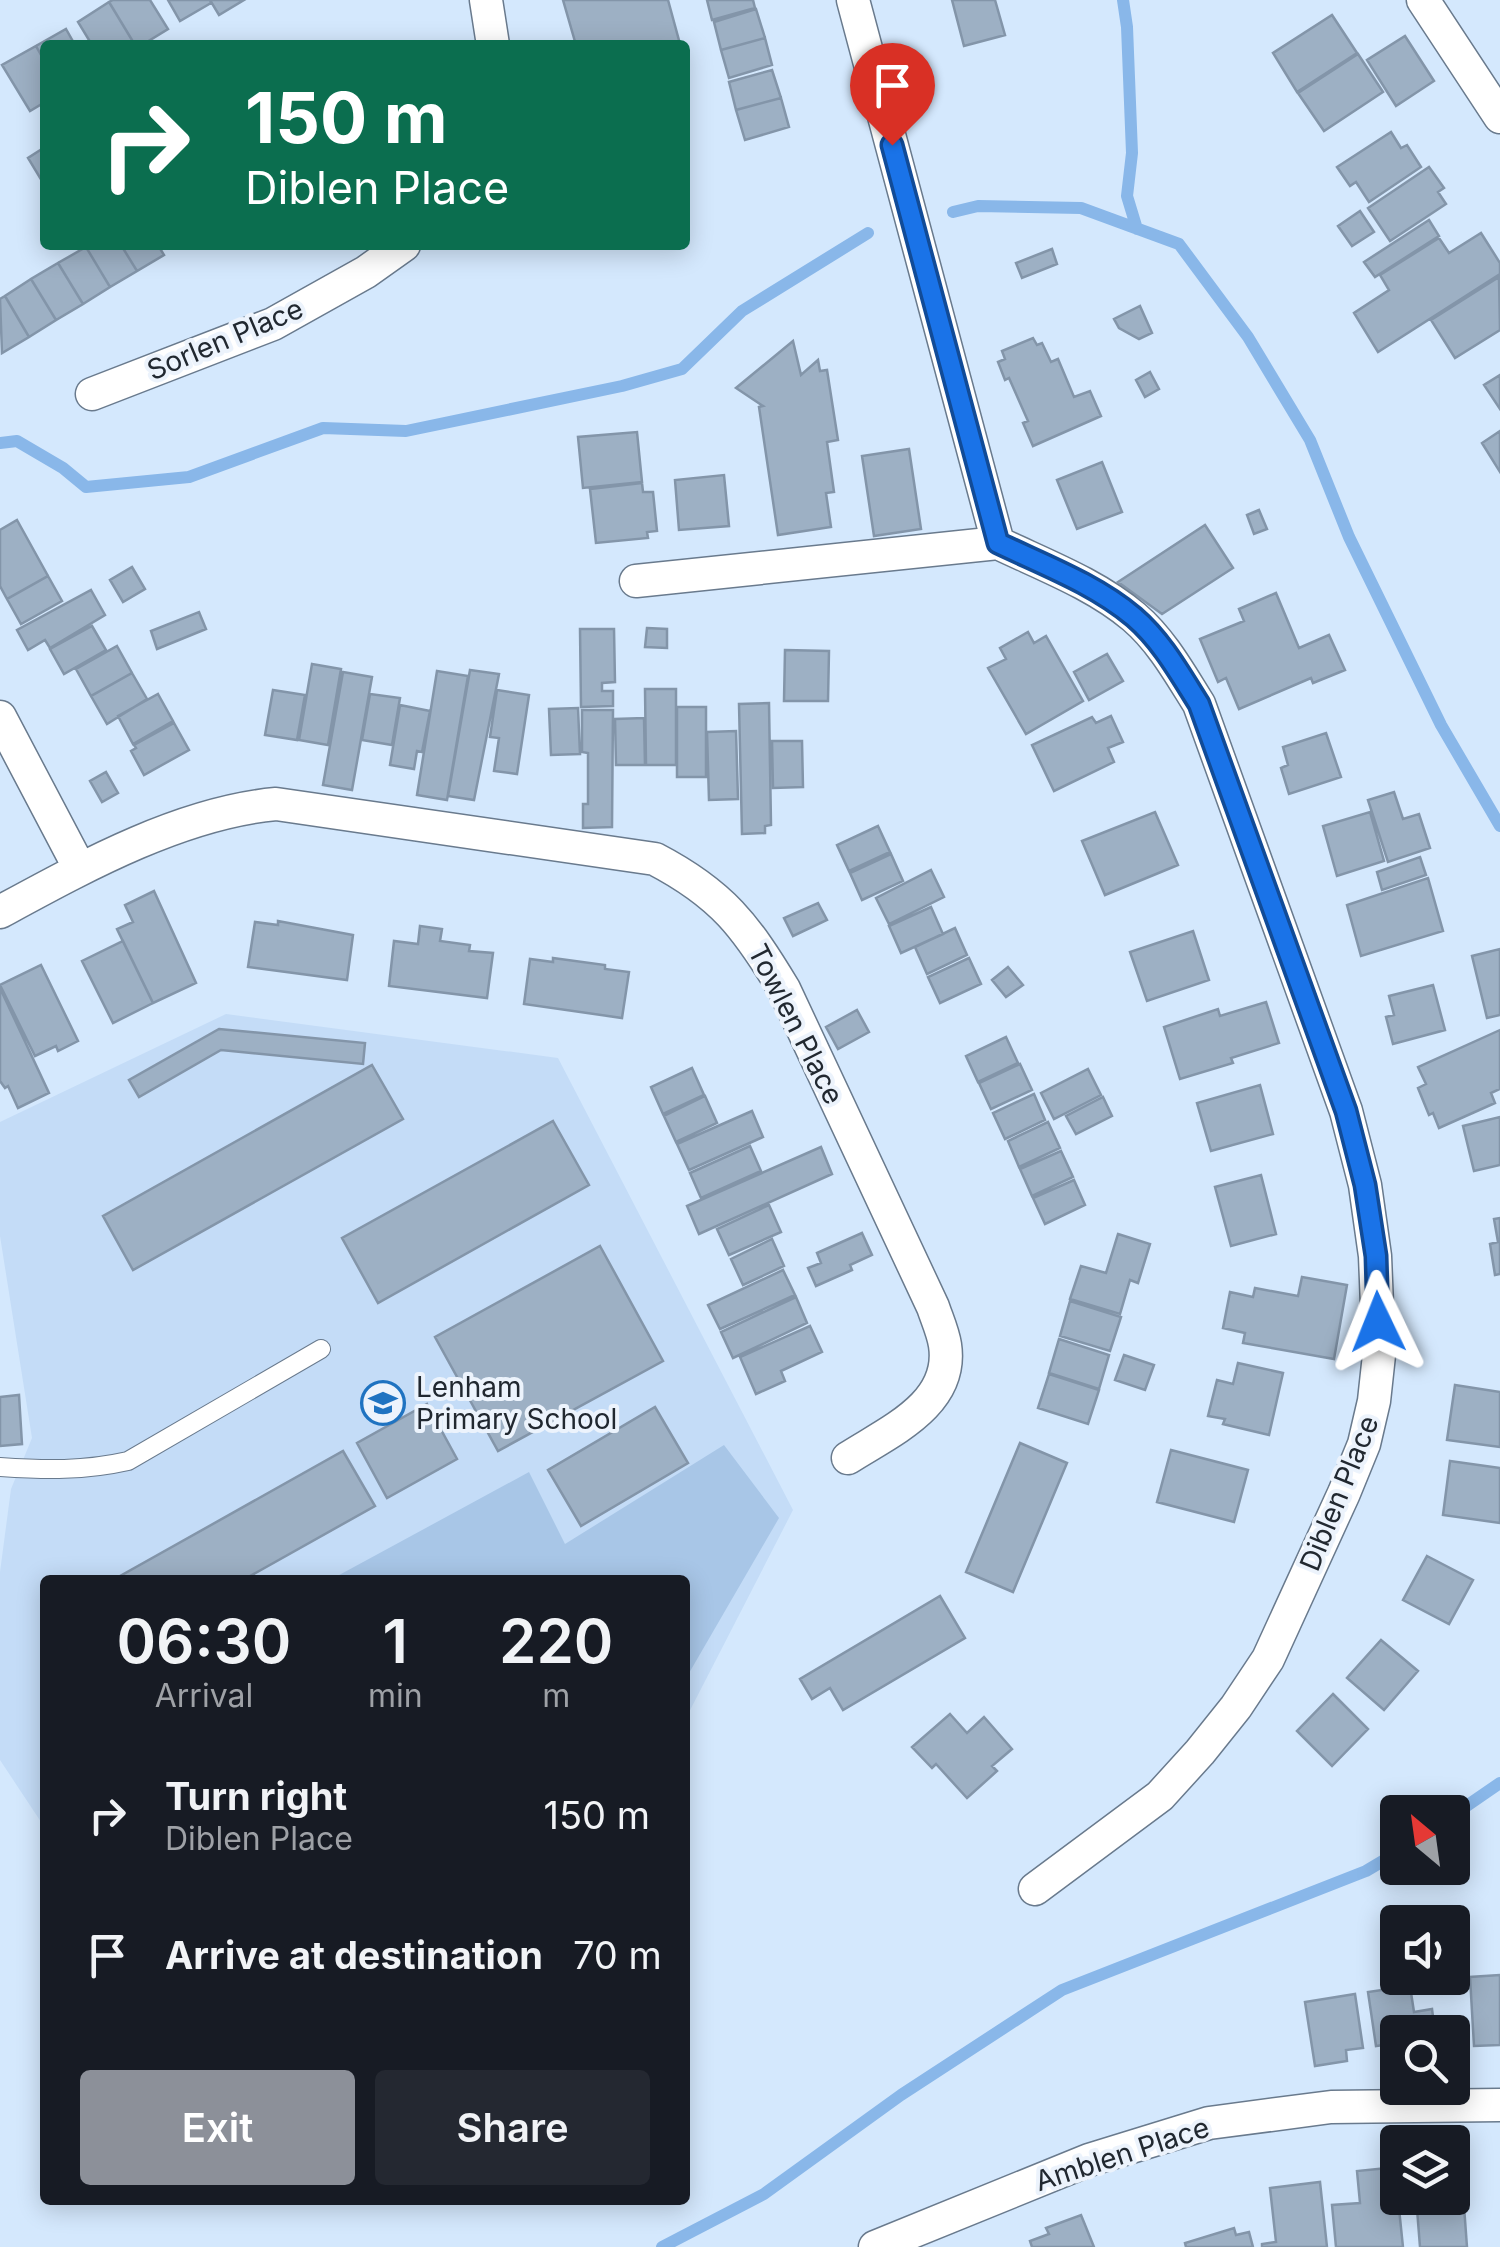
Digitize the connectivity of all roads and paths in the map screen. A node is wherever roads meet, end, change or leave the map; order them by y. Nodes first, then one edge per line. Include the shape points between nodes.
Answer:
1 (486, 0) edge
2 (853, 0) edge
3 (1423, 0) edge
4 (491, 40) edge
5 (1500, 118) edge
6 (397, 250) edge
7 (92, 394) dead end
8 (998, 543) junction
9 (636, 581) dead end
10 (0, 717) edge
11 (80, 869) junction
12 (0, 912) edge
13 (321, 1349) dead end
14 (848, 1458) dead end
15 (0, 1466) edge
16 (1035, 1889) dead end
17 (1500, 2106) edge
18 (875, 2247) edge

1 - 4 street
2 - 8 street
3 - 5 street
6 - 7 street, Sorlen Place via 273,324
8 - 9 street
8 - 16 street, Diblen Place via 1135,617 1199,704 1346,1111 1376,1256 1379,1355 1364,1444 1268,1659 1160,1796
10 - 11 street
11 - 12 street, Towlen Place
11 - 14 street, Towlen Place via 196,821 276,804 655,859 694,880 756,943 784,989 933,1307 945,1346 944,1380 922,1411
13 - 15 lane via 128,1461 58,1471
17 - 18 street, Amblen Place via 1332,2107 1210,2124 1088,2160

